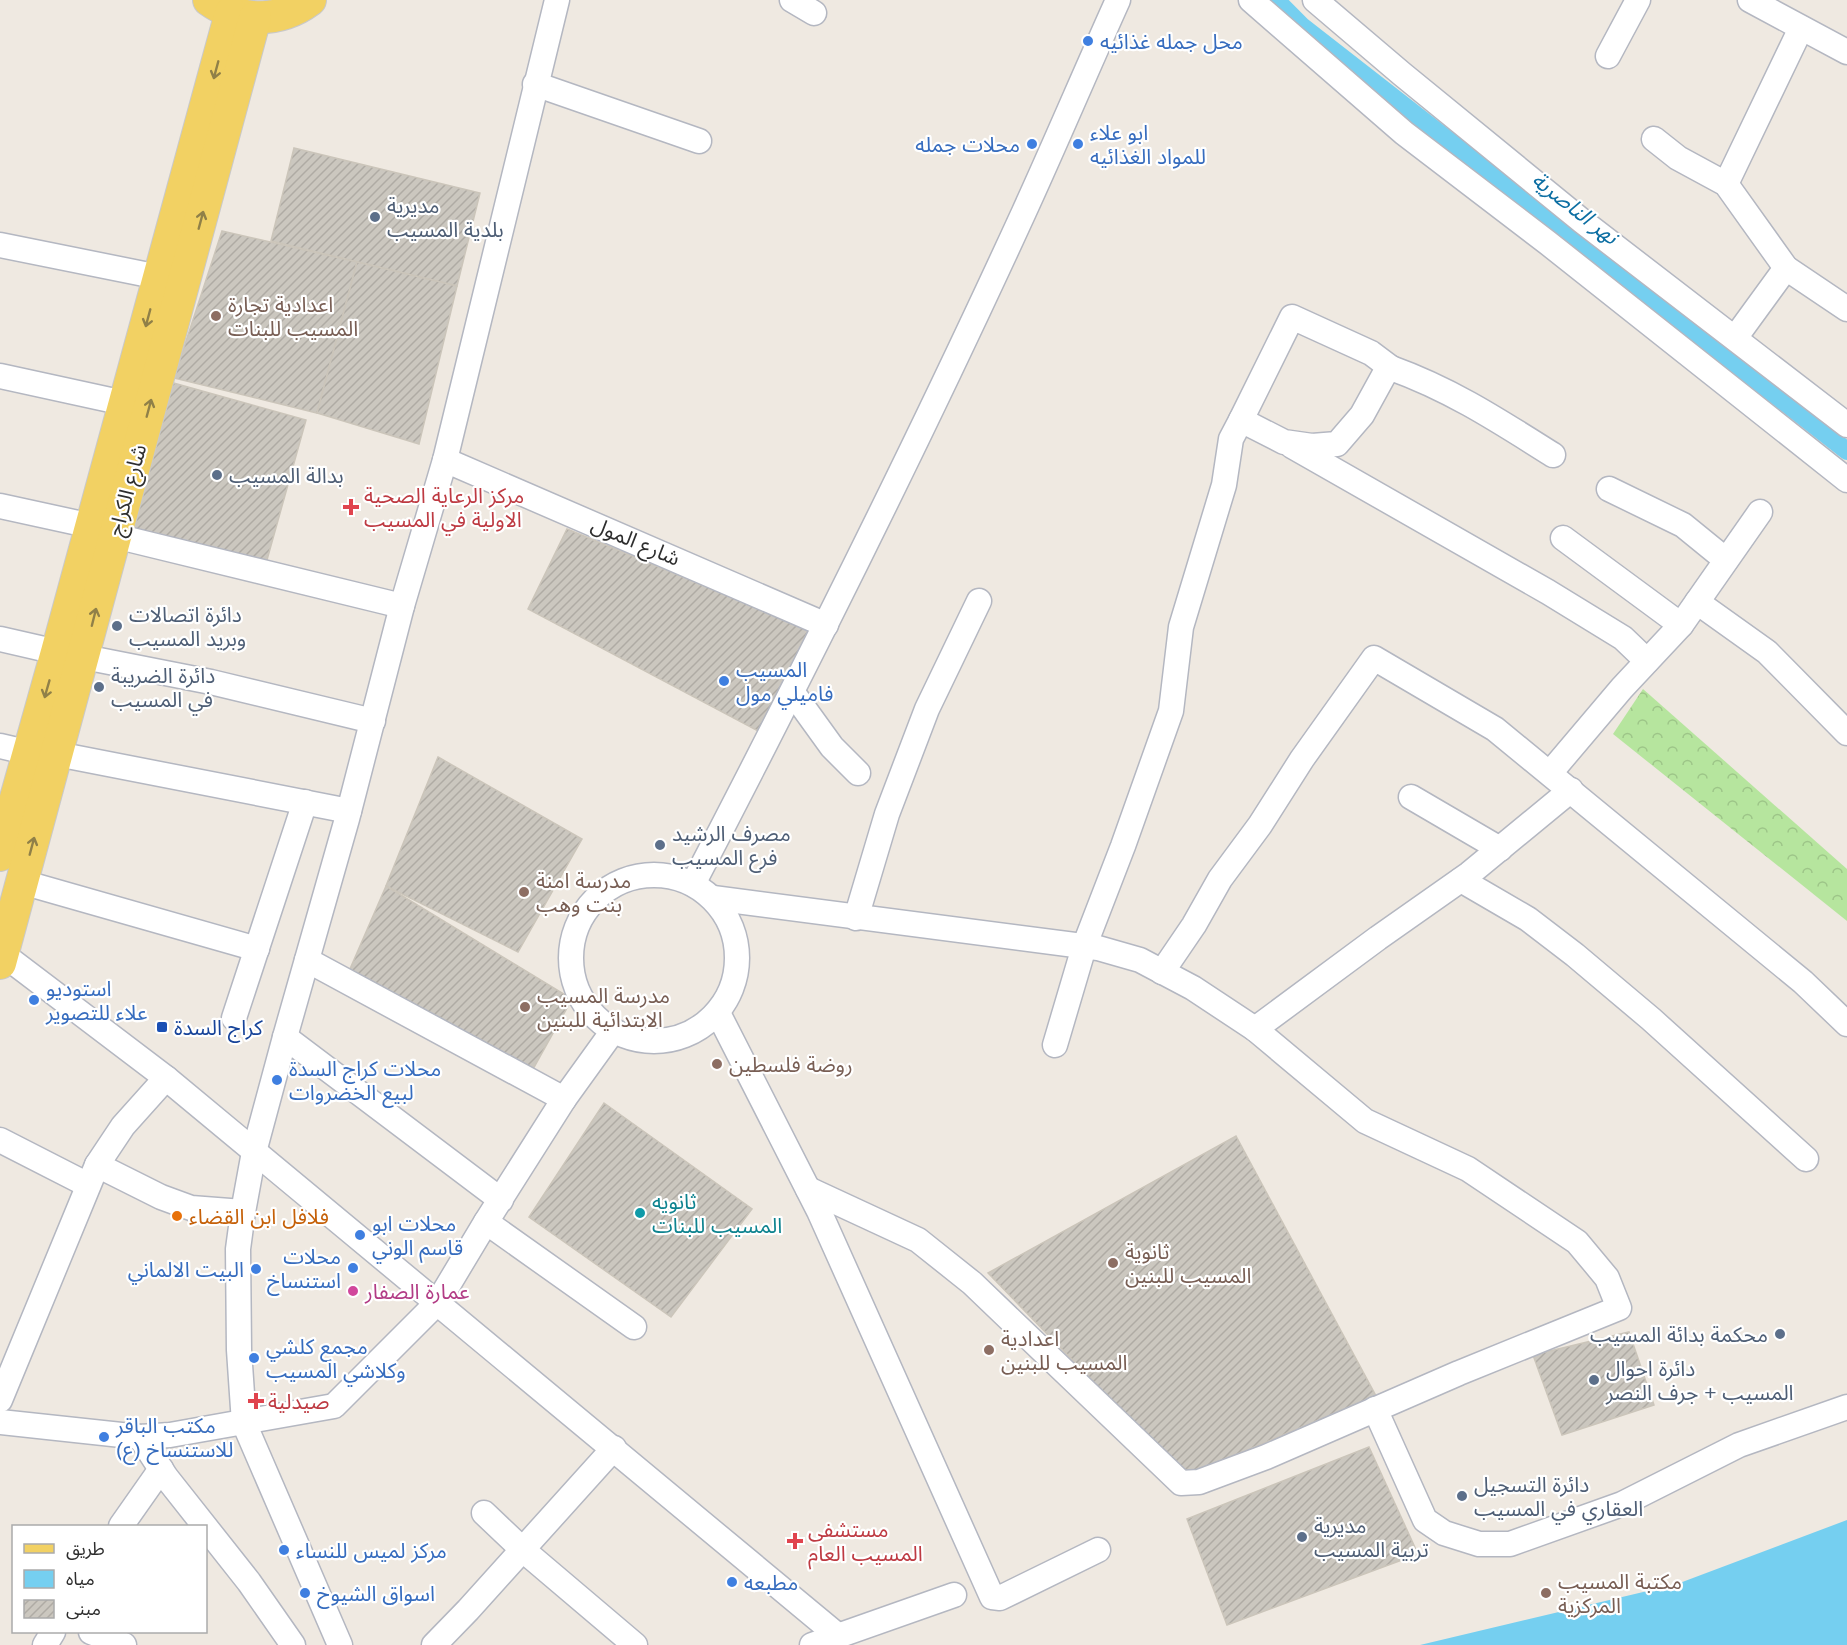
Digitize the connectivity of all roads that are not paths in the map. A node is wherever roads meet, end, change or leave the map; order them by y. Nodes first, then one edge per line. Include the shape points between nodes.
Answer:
1 (310, 0) edge
2 (557, 0) edge
3 (792, 0) edge
4 (1118, 0) edge
5 (1251, 0) edge
6 (1315, 0) edge
7 (1638, 0) edge
8 (1750, 0) edge
9 (232, 10) edge
10 (814, 13) dead end
11 (1790, 15) edge
12 (1847, 52) edge
13 (1608, 56) dead end
14 (536, 84) junction
15 (1654, 139) dead end
16 (699, 141) dead end
17 (1726, 184) junction
18 (0, 245) edge
19 (1786, 268) junction
20 (159, 277) junction
21 (1847, 309) edge
22 (1735, 339) junction
23 (1391, 368) junction
24 (0, 376) edge
25 (124, 403) junction
26 (1241, 420) junction
27 (1847, 425) edge
28 (1284, 442) junction
29 (1553, 455) dead end
30 (445, 460) junction
31 (1847, 480) edge
32 (1609, 489) dead end
33 (0, 506) edge
34 (1760, 512) dead end
35 (103, 531) junction
36 (1563, 538) dead end
37 (1726, 560) junction
38 (979, 601) dead end
39 (1697, 602) junction
40 (402, 606) junction
41 (826, 624) junction
42 (1681, 626) junction
43 (0, 639) edge
44 (71, 655) junction
45 (1647, 662) junction
46 (793, 693) junction
47 (373, 721) junction
48 (1847, 733) edge
49 (29, 751) edge
50 (858, 773) dead end
51 (1550, 773) junction
52 (1571, 790) junction
53 (1411, 797) dead end
54 (304, 802) junction
55 (349, 811) junction
56 (1500, 849) junction
57 (0, 855) edge
58 (1461, 880) junction
59 (22, 882) junction
60 (693, 884) junction
61 (713, 898) junction
62 (856, 918) junction
63 (1083, 947) junction
64 (256, 949) junction
65 (1, 956) edge
66 (307, 960) junction
67 (1162, 972) junction
68 (718, 1013) junction
69 (234, 1018) dead end
70 (1847, 1024) edge
71 (1255, 1029) junction
72 (613, 1030) junction
73 (285, 1037) junction
74 (1054, 1045) dead end
75 (166, 1078) junction
76 (564, 1099) junction
77 (0, 1140) edge
78 (254, 1152) junction
79 (1806, 1159) dead end
80 (92, 1175) junction
81 (808, 1189) junction
82 (501, 1200) junction
83 (243, 1212) junction
84 (486, 1222) junction
85 (438, 1302) junction
86 (634, 1327) dead end
87 (0, 1400) edge
88 (1847, 1407) edge
89 (1375, 1409) junction
90 (0, 1422) edge
91 (244, 1423) junction
92 (140, 1437) junction
93 (614, 1448) junction
94 (161, 1469) junction
95 (484, 1513) dead end
96 (122, 1525) edge
97 (205, 1525) edge
98 (207, 1528) edge
99 (523, 1550) junction
100 (1098, 1550) dead end
101 (954, 1595) dead end
102 (94, 1633) edge
103 (837, 1635) junction
104 (444, 1642) edge
105 (124, 1645) edge
106 (293, 1645) edge
107 (340, 1645) edge
108 (635, 1645) edge
109 (812, 1645) edge

1 - 9 main road via 277,17
2 - 14 street
3 - 10 street
4 - 41 street via 1024,212
5 - 31 street via 1404,133
6 - 22 street via 1582,221
7 - 13 street
8 - 11 street
9 -> 20 main road, شارع الكراج
35 -> 9 main road, شارع الكراج
11 - 12 street
11 - 17 street
14 - 16 street
14 - 30 street
15 - 17 street via 1678,158
17 - 19 street
18 - 20 street
19 - 21 street
19 - 22 street
20 -> 25 main road, شارع الكراج
22 - 27 street
23 - 26 street via 1371,353 1292,317
23 - 28 street via 1362,415 1337,444
23 - 29 street via 1461,398
24 - 25 street
25 - 35 main road, شارع الكراج
26 - 28 street
26 - 63 street via 1231,439 1224,485 1181,627 1171,711
28 - 45 street via 1548,592 1623,638
30 - 40 street
30 - 41 street, شارع المول
32 - 37 street via 1683,525
33 - 35 street
34 - 37 street
35 - 40 street
35 - 44 main road, شارع الكراج
36 - 42 street
37 - 39 street
38 - 62 street via 927,709 887,814
39 - 42 street
39 - 48 street via 1767,652
40 - 47 street
41 - 46 street
42 - 45 street
43 - 44 street
44 - 47 street via 211,682
44 - 49 main road, شارع الكراج
45 - 51 street
46 - 50 street via 832,747
46 - 60 street
47 - 55 street
49 - 54 street
49 - 57 main road, شارع الكراج
59 -> 49 main road, شارع الكراج
51 - 52 street
51 - 67 street via 1495,729 1374,658 1220,879
52 - 56 street
52 - 70 street via 1803,982
53 - 56 street
54 - 55 street
54 - 64 street
55 - 66 street
56 - 58 street
58 - 71 street
58 - 79 street via 1528,919 1575,955
59 - 64 street
59 - 65 main road, شارع الكراج
60 - 61 street
60 - 72 street via 666,875 637,876 610,886 589,906 575,931 570,959 576,987 590,1012
61 - 62 street
61 - 68 street via 726,915 738,955 736,976
62 - 63 street
63 - 67 street via 1140,960
63 - 74 street
64 - 69 street
65 - 75 street
66 - 73 street
66 - 76 street
67 - 71 street
68 - 72 street via 680,1038 657,1042 634,1039
68 - 81 street
71 - 89 street via 1365,1121 1468,1169 1577,1242 1607,1278 1619,1308
72 - 76 street
73 - 78 street
73 - 82 street
75 - 78 street
75 - 80 street via 123,1126
76 - 82 street
77 - 80 street
78 - 83 street
78 - 85 street
80 - 83 street via 191,1208
80 - 87 street
81 - 89 street via 918,1239 972,1283 1181,1483 1199,1482 1266,1457
81 - 100 street via 992,1596 1000,1598
82 - 84 street
83 - 91 street via 238,1249
84 - 85 street
84 - 86 street
85 - 91 street via 334,1406
85 - 93 street
88 - 89 street via 1739,1445 1622,1504 1510,1544 1479,1544 1444,1533 1425,1520
90 - 92 street
91 - 92 street
91 - 107 street
92 - 94 street
93 - 99 street
93 - 103 street
94 - 96 street
94 - 97 street
95 - 99 street
98 - 106 street
99 - 104 street
99 - 108 street
101 - 103 street
102 - 105 street
103 - 109 street

